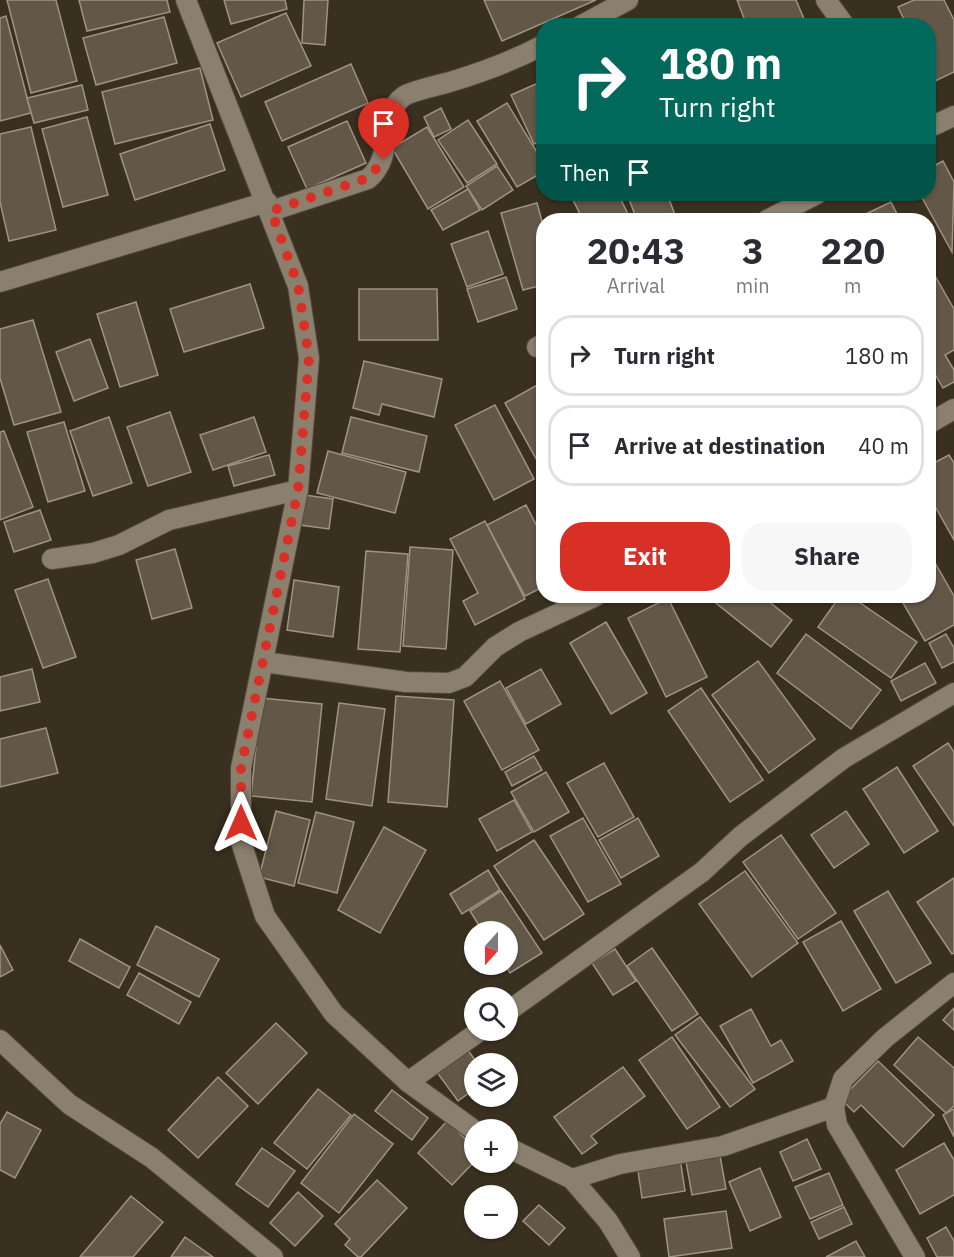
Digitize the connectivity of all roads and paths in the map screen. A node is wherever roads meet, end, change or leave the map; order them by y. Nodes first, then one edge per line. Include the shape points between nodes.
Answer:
1 (186, 0) edge
2 (628, 0) edge
3 (826, 0) edge
4 (595, 18) edge
5 (839, 18) edge
6 (536, 49) edge
7 (954, 116) edge
8 (936, 124) edge
9 (804, 201) edge
10 (269, 207) junction
11 (780, 213) edge
12 (0, 282) edge
13 (954, 409) edge
14 (936, 419) edge
15 (298, 490) junction
16 (52, 559) dead end
17 (581, 603) edge
18 (264, 662) junction
19 (954, 693) edge
20 (954, 983) edge
21 (518, 1004) edge
22 (466, 1041) edge
23 (0, 1042) edge
24 (408, 1082) junction
25 (834, 1107) junction
26 (464, 1123) edge
27 (518, 1152) edge
28 (572, 1179) junction
29 (273, 1257) edge
30 (630, 1257) edge
31 (915, 1257) edge

1 - 10 street
2 - 4 street
3 - 5 street
6 - 10 street via 506,65 404,96 392,113 384,160 376,172 368,178
7 - 8 street
9 - 11 street
10 - 12 street
10 - 15 street via 298,285 309,358
13 - 14 street
15 - 16 street via 169,520 119,545
15 - 18 street
17 - 18 street via 519,632 495,647 465,677 449,683 406,682
18 - 24 street via 241,768 241,842 265,916 334,1014
19 - 21 street via 844,758 741,836 702,872
20 - 25 street via 885,1038 843,1079
22 - 24 street
23 - 29 street via 69,1104 152,1158
24 - 26 street
25 - 28 street via 723,1146 620,1164
25 - 31 street via 837,1125
27 - 28 street
28 - 30 street via 608,1221

